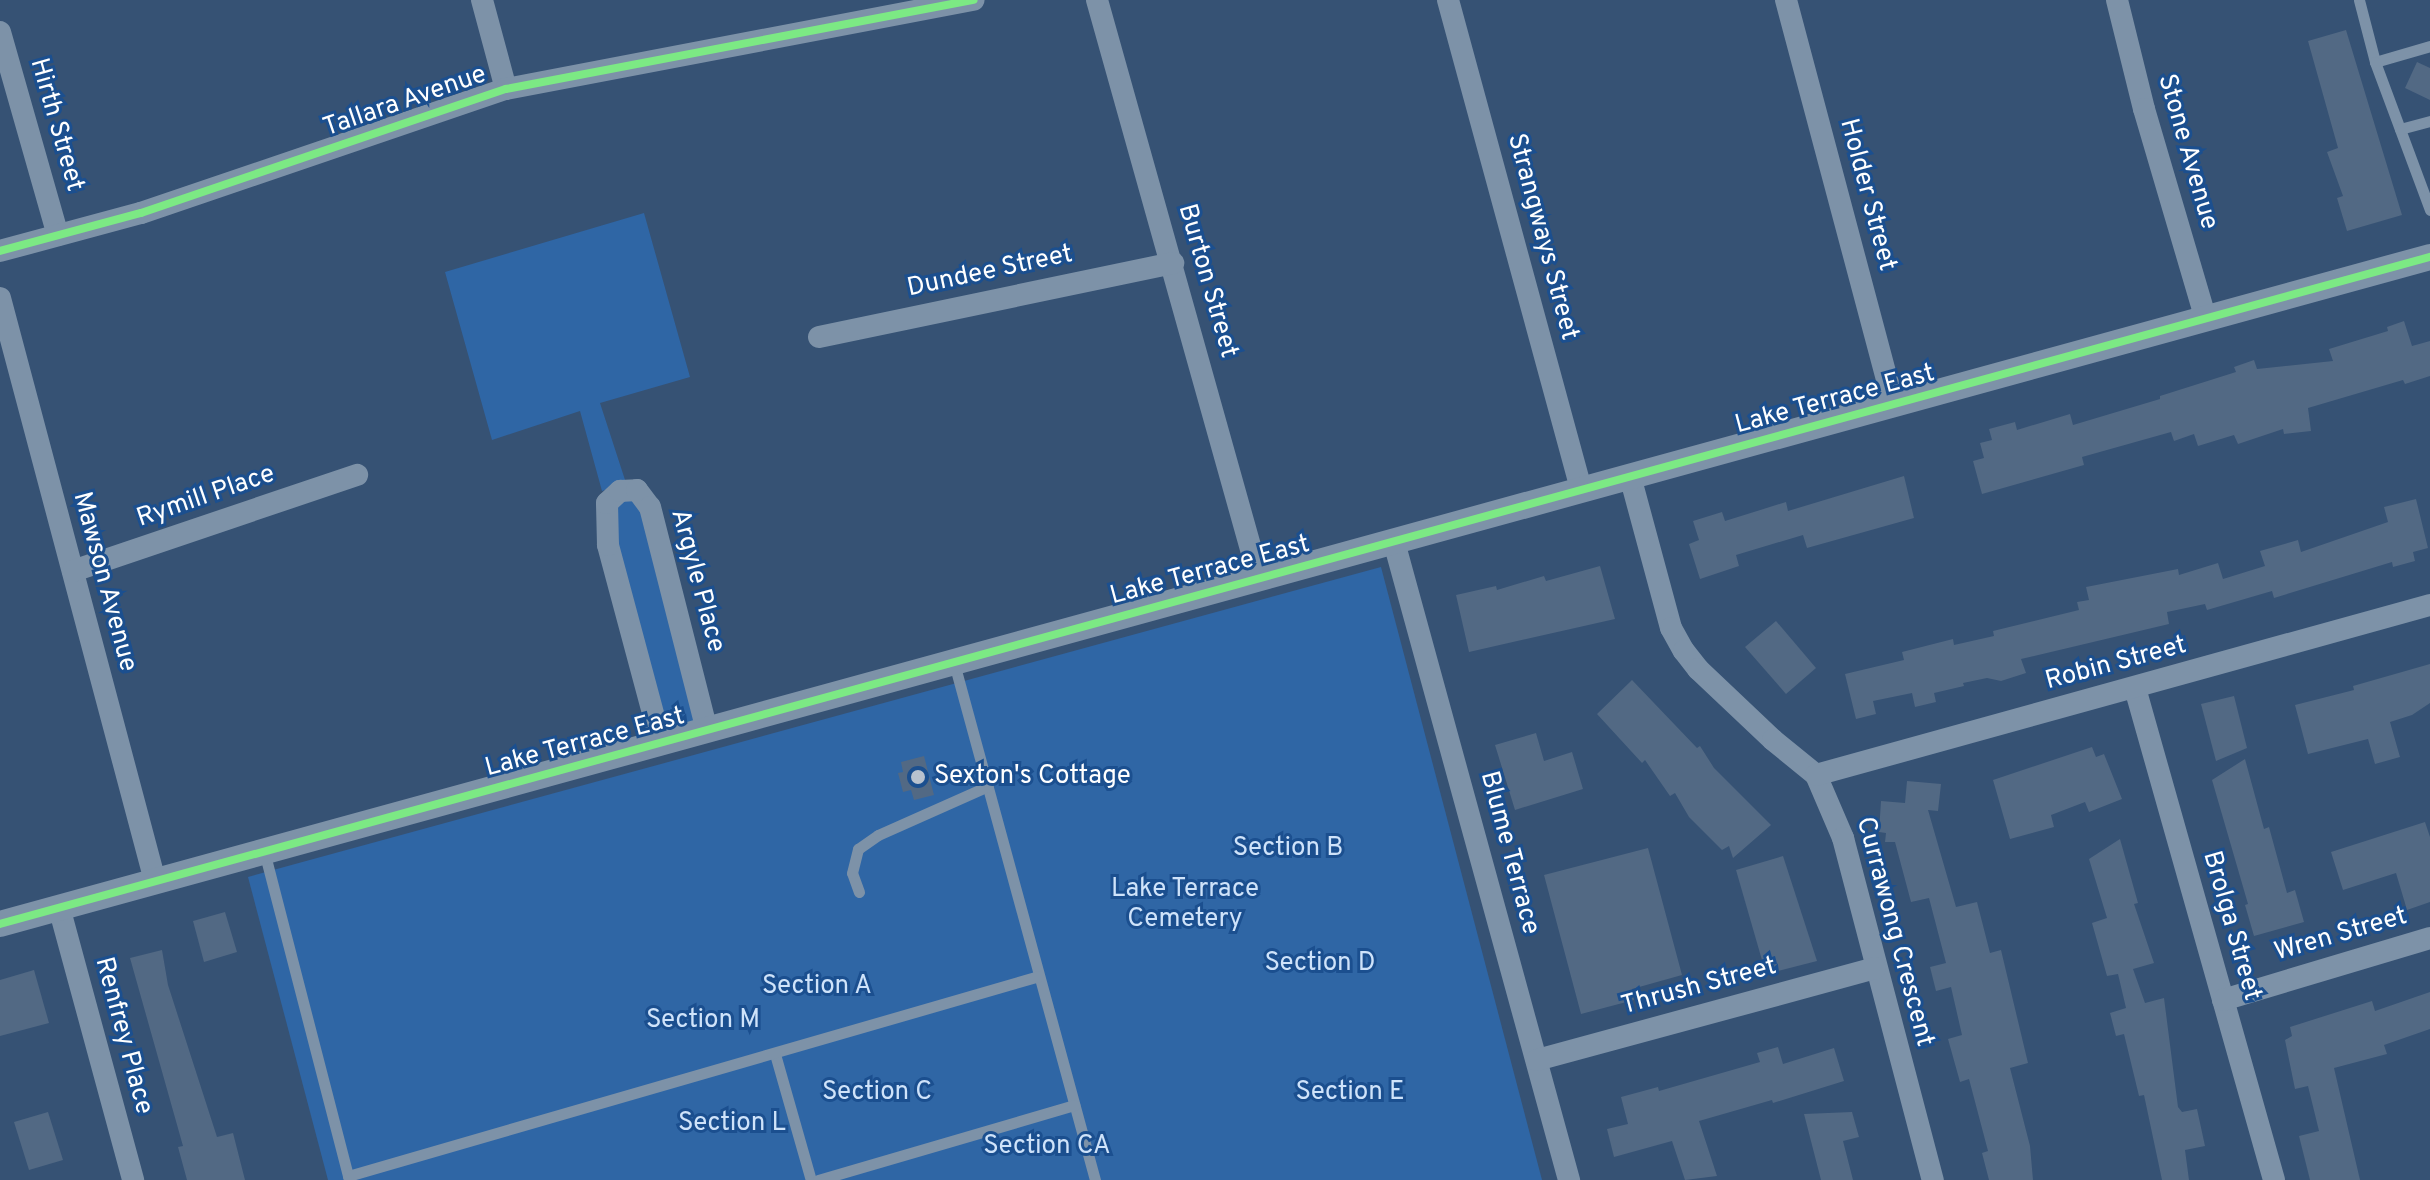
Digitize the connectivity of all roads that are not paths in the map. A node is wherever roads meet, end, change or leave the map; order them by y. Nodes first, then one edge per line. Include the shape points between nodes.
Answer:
1 (482, 0) edge
2 (974, 0) edge
3 (1097, 0) edge
4 (1448, 0) edge
5 (1786, 0) edge
6 (2117, 0) edge
7 (2359, 0) edge
8 (0, 32) edge
9 (2430, 46) edge
10 (2375, 62) junction
11 (506, 89) junction
12 (2430, 121) edge
13 (2400, 129) junction
14 (2430, 210) edge
15 (58, 235) junction
16 (0, 251) edge
17 (2430, 257) edge
18 (1173, 263) junction
19 (0, 298) edge
20 (2206, 319) junction
21 (819, 337) dead end
22 (1894, 405) junction
23 (357, 475) dead end
24 (1630, 476) junction
25 (1581, 489) junction
26 (1394, 542) junction
27 (73, 571) junction
28 (1259, 578) junction
29 (2430, 605) edge
30 (954, 662) junction
31 (2135, 688) junction
32 (707, 730) junction
33 (661, 743) junction
34 (1816, 775) junction
35 (988, 786) junction
36 (264, 851) junction
37 (155, 881) junction
38 (859, 892) dead end
39 (59, 907) junction
40 (0, 924) edge
41 (2430, 938) edge
42 (1875, 968) junction
43 (1039, 976) junction
44 (2223, 1000) junction
45 (775, 1054) junction
46 (1537, 1060) junction
47 (1074, 1105) junction
48 (348, 1178) edge
49 (133, 1180) edge
50 (811, 1180) edge
51 (818, 1180) edge
52 (1095, 1180) edge
53 (1569, 1180) edge
54 (1933, 1180) edge
55 (2274, 1180) edge

1 - 11 street
2 - 11 street, Tallara Avenue
3 - 18 street, Burton Street
4 - 25 street, Strangways Street
5 - 22 street, Holder Street
6 - 20 street, Stone Avenue
7 - 10 lane
8 - 15 street, Hirth Street
9 - 10 lane
10 - 13 lane
11 - 15 street, Tallara Avenue via 141,213
12 - 13 lane
13 - 14 lane
15 - 16 street, Tallara Avenue
17 - 20 street, Lake Terrace East
18 - 21 street, Dundee Street
18 - 28 street, Burton Street
19 - 27 street, Mawson Avenue
20 - 22 street, Lake Terrace East
22 - 24 street, Lake Terrace East
23 - 27 street, Rymill Place
24 - 25 street, Lake Terrace East
24 - 34 street, Currawong Crescent via 1671,628 1684,651
25 - 26 street, Lake Terrace East
26 - 28 street, Lake Terrace East
26 - 46 street, Blume Terrace
27 - 37 street, Mawson Avenue
28 - 30 street, Lake Terrace East
29 - 31 street, Robin Street
30 - 32 street, Lake Terrace East
30 - 35 lane
31 - 34 street, Robin Street
31 - 44 street, Brolga Street
32 - 33 street, Lake Terrace East
32 - 33 street, Argyle Place via 650,507 637,490 620,491 607,503 608,545
33 - 36 street, Lake Terrace East
34 - 42 street, Currawong Crescent via 1843,838
35 - 38 lane via 858,849 852,873
35 - 43 lane
36 - 37 street, Lake Terrace East
36 - 48 lane
37 - 39 street, Lake Terrace East
39 - 40 street, Lake Terrace East
39 - 49 street, Renfrey Place
41 - 44 street, Wren Street
42 - 46 street, Thrush Street
42 - 54 street, Currawong Crescent
43 - 45 lane
43 - 47 lane
44 - 55 street, Brolga Street
45 - 48 lane
45 - 50 lane
46 - 53 street, Blume Terrace
47 - 51 lane
47 - 52 lane

